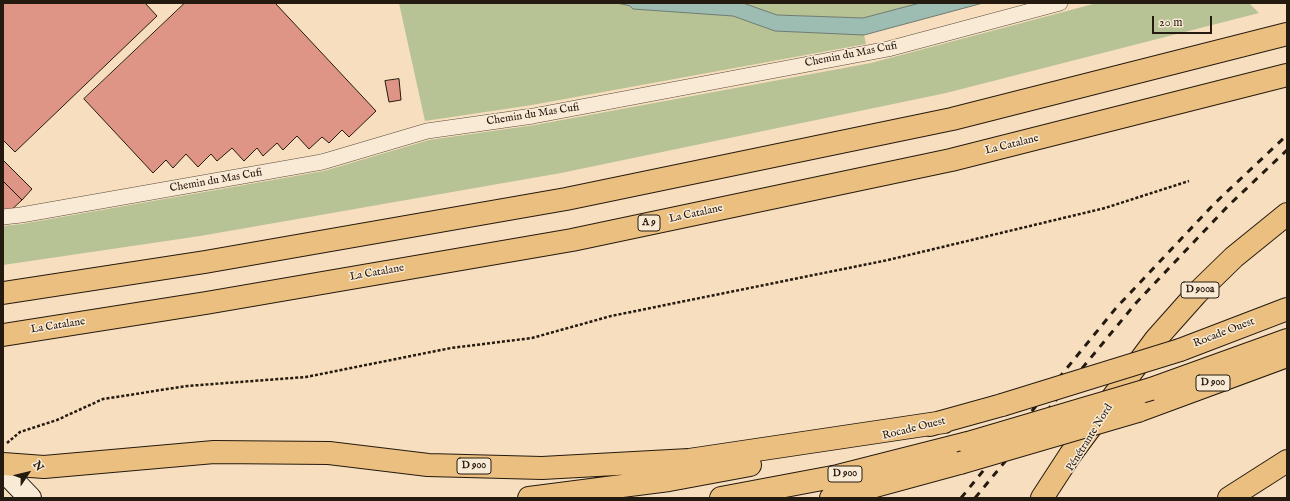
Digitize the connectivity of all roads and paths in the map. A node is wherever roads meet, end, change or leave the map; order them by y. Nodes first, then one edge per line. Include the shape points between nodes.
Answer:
1 (1060, 3) edge
2 (1287, 34) edge
3 (1287, 75) edge
4 (1189, 181) dead end
5 (1287, 214) edge
6 (3, 216) edge
7 (3, 293) edge
8 (1287, 309) edge
9 (3, 335) edge
10 (1287, 340) edge
11 (1287, 356) edge
12 (1128, 379) junction
13 (944, 422) junction
14 (3, 454) edge
15 (1287, 461) edge
16 (3, 470) edge
17 (1287, 474) edge
18 (30, 498) edge
19 (529, 498) edge
20 (721, 498) edge
21 (831, 498) edge
22 (1042, 498) edge
23 (1053, 498) edge
24 (1229, 498) edge
25 (1250, 498) edge

1 - 6 street, Chemin du Mas Cufi via 888,49 533,116 427,131 322,162 28,214
2 - 7 highway via 952,119 566,199 205,262
3 - 9 highway, La Catalane / A 9 via 951,160 572,240
4 - 14 path via 1089,212 888,260 611,316 532,338 451,348 306,377 187,386 103,399 57,420 20,432
5 - 12 highway, D 900a via 1234,257 1197,293 1156,339
8 - 13 highway, Rocade Ouest / D 900, bridge via 1180,350
10 - 20 highway, D 900, bridge via 1151,389 968,443 838,476
11 - 21 highway, D 900, bridge via 1138,410
12 - 22 highway via 1070,455
12 - 23 highway, Pénétrante Nord / D 900a
13 - 14 highway, D 900 via 689,460 542,468 428,465 329,453 214,452 44,467
13 - 19 highway, Rocade Ouest / D 900 via 820,452 669,480
15 - 24 highway
16 - 18 main road
17 - 25 highway

